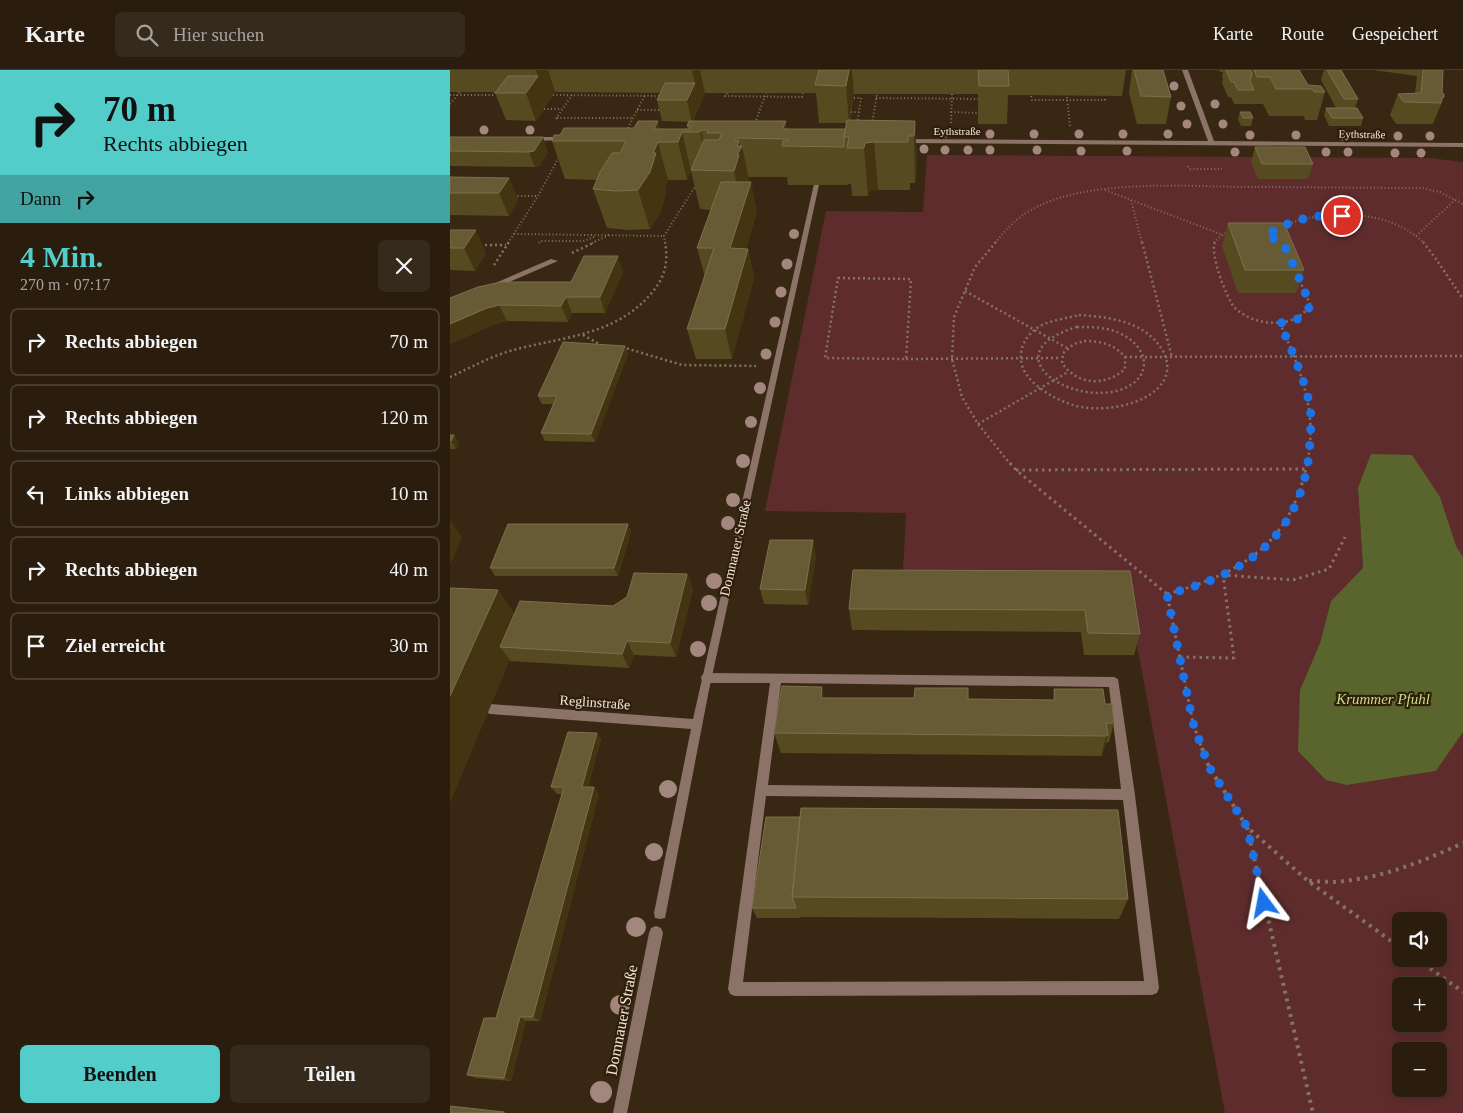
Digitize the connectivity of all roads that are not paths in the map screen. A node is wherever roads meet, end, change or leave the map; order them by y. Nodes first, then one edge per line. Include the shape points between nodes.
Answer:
1 (1185, 70) edge
2 (520, 139) edge
3 (570, 139) edge
4 (896, 141) edge
5 (1212, 143) junction
6 (1463, 145) edge
7 (816, 185) dead end
8 (554, 261) road end
9 (480, 291) edge
10 (706, 678) junction
11 (776, 679) junction
12 (490, 709) dead end
13 (696, 724) junction
14 (762, 790) junction
15 (1129, 795) junction
16 (660, 913) dead end
17 (656, 933) dead end
18 (620, 1113) edge

1 - 5 street
2 - 3 street
4 - 5 street, Eythstraße
5 - 6 street, Eythstraße
7 - 10 street, Domnauer Straße
8 - 9 street
10 - 11 street
10 - 13 street, Domnauer Straße
11 - 14 street
11 - 15 street via 1114,682
12 - 13 street, Reglinstraße
13 - 16 street, Domnauer Straße
14 - 15 street
14 - 15 street via 736,989 1152,988
17 - 18 street, Domnauer Straße

